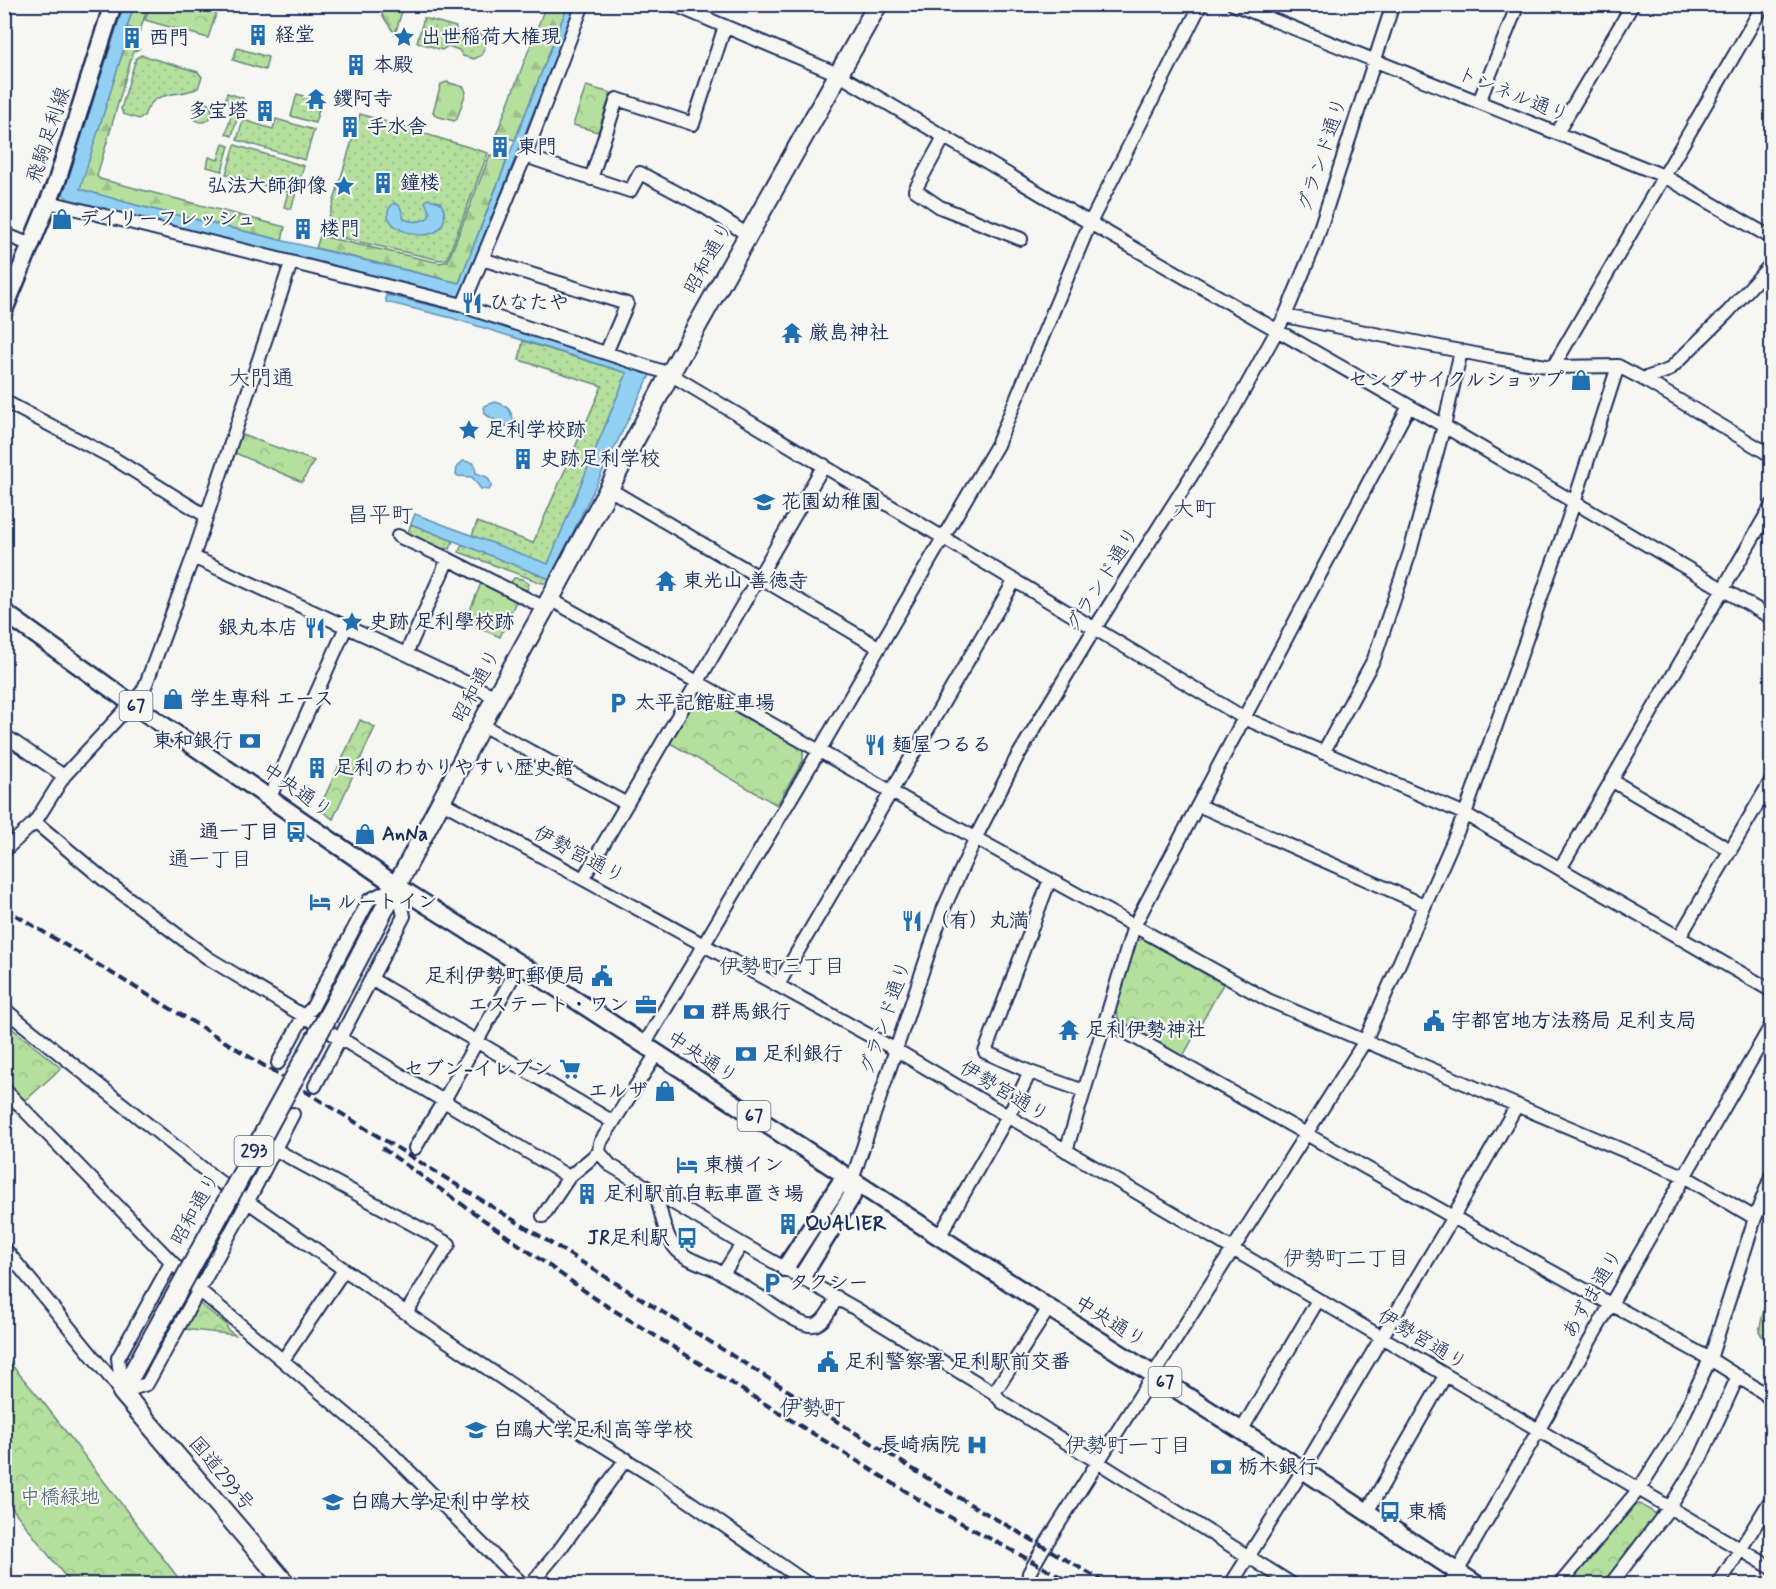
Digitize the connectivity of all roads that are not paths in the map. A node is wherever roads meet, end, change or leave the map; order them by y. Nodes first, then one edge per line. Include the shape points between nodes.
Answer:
1 (112, 4) edge
2 (583, 4) edge
3 (672, 4) edge
4 (878, 4) edge
5 (1201, 4) edge
6 (1233, 4) edge
7 (1393, 4) edge
8 (1518, 4) edge
9 (1633, 4) edge
10 (1764, 7) edge
11 (725, 26) junction
12 (1374, 61) junction
13 (838, 74) junction
14 (1479, 102) junction
15 (1557, 133) junction
16 (944, 137) junction
17 (525, 156) junction
18 (1664, 176) junction
19 (591, 179) junction
20 (49, 202) junction
21 (1090, 223) junction
22 (4, 234) edge
23 (748, 235) junction
24 (1770, 235) edge
25 (1021, 238) dead end
26 (31, 245) junction
27 (482, 259) junction
28 (291, 263) junction
29 (1772, 263) edge
30 (464, 305) junction
31 (4, 310) edge
32 (1286, 316) junction
33 (1278, 331) junction
34 (1461, 351) junction
35 (606, 353) junction
36 (1618, 366) junction
37 (1553, 367) junction
38 (670, 374) junction
39 (1643, 379) junction
40 (4, 401) edge
41 (1409, 406) junction
42 (1444, 426) junction
43 (1772, 456) edge
44 (824, 465) junction
45 (609, 489) junction
46 (1574, 503) junction
47 (1772, 506) edge
48 (206, 516) junction
49 (398, 536) dead end
50 (943, 537) junction
51 (193, 557) junction
52 (448, 559) junction
53 (759, 579) junction
54 (1015, 580) junction
55 (1722, 589) junction
56 (548, 604) junction
57 (4, 612) edge
58 (1772, 618) edge
59 (346, 627) junction
60 (1095, 628) junction
61 (878, 647) junction
62 (406, 654) junction
63 (698, 682) junction
64 (496, 698) junction
65 (131, 703) junction
66 (1244, 718) junction
67 (482, 725) junction
68 (4, 735) edge
69 (819, 751) junction
70 (1323, 753) junction
71 (63, 776) junction
72 (1772, 779) edge
73 (1611, 780) junction
74 (892, 792) junction
75 (270, 797) junction
76 (442, 802) junction
77 (627, 804) junction
78 (1198, 805) junction
79 (1465, 814) junction
80 (35, 822) junction
81 (976, 837) junction
82 (1730, 850) junction
83 (4, 851) edge
84 (1560, 869) junction
85 (584, 879) junction
86 (1050, 879) junction
87 (397, 886) junction
88 (1424, 905) junction
89 (1134, 926) junction
90 (1679, 938) junction
91 (704, 945) junction
92 (520, 964) junction
93 (371, 979) junction
94 (778, 985) junction
95 (1772, 991) edge
96 (4, 1009) edge
97 (303, 1017) junction
98 (1106, 1021) junction
99 (1772, 1024) edge
100 (339, 1039) junction
101 (1365, 1041) junction
102 (477, 1042) junction
103 (650, 1049) junction
104 (896, 1050) junction
105 (278, 1063) dead end
106 (1030, 1072) junction
107 (315, 1086) dead end
108 (4, 1089) edge
109 (1084, 1091) junction
110 (443, 1102) junction
111 (1517, 1105) junction
112 (293, 1114) dead end
113 (1007, 1117) junction
114 (613, 1122) junction
115 (1306, 1135) junction
116 (415, 1148) dead end
117 (276, 1150) junction
118 (599, 1152) junction
119 (1066, 1152) junction
120 (1772, 1174) edge
121 (1684, 1176) junction
122 (568, 1178) junction
123 (852, 1180) junction
124 (656, 1193) junction
125 (248, 1201) junction
126 (543, 1216) dead end
127 (1453, 1217) junction
128 (1755, 1218) junction
129 (939, 1237) junction
130 (742, 1244) junction
131 (4, 1248) edge
132 (1232, 1249) junction
133 (171, 1263) junction
134 (785, 1268) junction
135 (344, 1270) junction
136 (723, 1274) junction
137 (801, 1278) junction
138 (198, 1289) junction
139 (837, 1297) junction
140 (1318, 1300) junction
141 (1610, 1305) junction
142 (1049, 1308) junction
143 (406, 1313) junction
144 (1381, 1338) junction
145 (1710, 1359) junction
146 (283, 1360) junction
147 (1153, 1374) junction
148 (1445, 1376) junction
149 (1738, 1376) junction
150 (122, 1392) junction
151 (994, 1393) junction
152 (1772, 1401) edge
153 (1539, 1429) junction
154 (1241, 1431) junction
155 (626, 1459) junction
156 (1097, 1463) junction
157 (1303, 1470) junction
158 (1639, 1489) junction
159 (1772, 1498) edge
160 (1670, 1507) junction
161 (1367, 1512) junction
162 (1741, 1549) junction
163 (1247, 1558) junction
164 (1772, 1568) edge
165 (1453, 1578) edge
166 (1028, 1579) edge
167 (285, 1584) edge
168 (522, 1584) edge
169 (531, 1584) edge
170 (808, 1584) edge
171 (1231, 1584) edge
172 (1292, 1584) edge
173 (1476, 1584) edge
174 (1560, 1584) edge
175 (1611, 1584) edge
176 (1719, 1584) edge

1 - 20 main road, 飛駒足利線
2 - 17 street
3 - 11 street
4 - 13 highway, 昭和通り / 293
5 - 21 street
6 - 12 street, トンネル通り
7 - 12 street, グランド通り
8 - 14 street
9 - 15 street
10 - 18 street
11 - 13 street
11 - 19 street via 693,124 616,99
12 - 14 street, トンネル通り
12 - 32 street, グランド通り via 1315,244
13 - 16 street
13 - 23 highway, 昭和通り / 293
14 - 15 street, トンネル通り
15 - 18 street, トンネル通り
16 - 21 street
16 - 25 street via 915,190 940,207
17 - 19 street
17 - 27 street
18 - 24 street, トンネル通り
18 - 37 street
19 - 23 street via 630,191 640,173
20 - 26 main road, 飛駒足利線
20 - 28 street
21 - 33 street
21 - 50 street via 997,445
22 - 26 street
23 - 38 highway, 昭和通り / 293
26 - 31 main road, 飛駒足利線
27 - 30 street
27 - 35 street via 627,304
28 - 30 street
28 - 48 street
29 - 39 street via 1669,370
30 - 35 street
32 - 33 street, グランド通り
32 - 34 street
33 - 41 street
33 - 60 street, グランド通り via 1233,410
34 - 37 street
34 - 42 street
35 - 38 street
36 - 37 street
36 - 39 street
36 - 46 street
38 - 44 street
38 - 45 highway, 昭和通り / 293
39 - 43 street
40 - 48 street via 113,458
41 - 42 street
41 - 66 street
42 - 46 street
42 - 70 street via 1410,552 1374,659
44 - 50 street
44 - 53 street
45 - 53 street
45 - 56 highway, 昭和通り / 293
46 - 55 street
46 - 79 street
47 - 55 street
48 - 51 street
49 - 52 street
50 - 54 street
50 - 61 street
51 - 59 street
51 - 65 street via 146,684
52 - 56 street
52 - 62 street
53 - 61 street
53 - 63 street
54 - 60 street
54 - 74 street
55 - 58 street
55 - 73 street
56 - 63 street
56 - 64 highway, 昭和通り / 293
57 - 65 main road, 中央通り / 67
59 - 62 street
59 - 75 street
60 - 66 street
60 - 81 street, グランド通り via 1016,759
61 - 69 street
62 - 64 street
63 - 69 street
63 - 77 street
64 - 67 highway, 昭和通り / 293
65 - 71 street
65 - 75 main road, 中央通り / 67
66 - 70 street
66 - 78 street
67 - 76 highway, 昭和通り / 293
67 - 77 street
68 - 71 street
69 - 74 street
69 - 91 street
70 - 79 street
71 - 80 street
72 - 82 street
73 - 82 street
73 - 84 street
74 - 81 street
74 - 94 street
75 - 87 main road, 中央通り / 67
76 - 85 street, 伊勢宮通り
76 - 87 highway, 昭和通り / 293
77 - 85 street
78 - 88 street
78 - 89 street
79 - 84 street
79 - 88 street
80 - 83 street
80 - 97 street via 208,958
81 - 86 street
81 - 104 street, グランド通り via 943,910
82 - 90 street
84 - 90 street
85 - 91 street, 伊勢宮通り
86 - 89 street
86 - 106 street via 985,1052
87 - 92 main road, 中央通り / 67
87 - 93 street via 404,916
87 - 97 street via 369,900 312,1008
87 - 150 highway, 昭和通り / 293, bridge
88 - 101 street
89 - 98 street
89 - 101 street via 1268,1000
90 - 95 street
91 - 94 street, 伊勢宮通り
91 - 103 street
92 - 102 street
92 - 103 main road, 中央通り / 67
93 - 100 street
93 - 102 street
94 - 104 street, 伊勢宮通り
96 - 125 street
97 - 100 street
97 - 105 street
98 - 109 street
98 - 115 street
99 - 121 street, あずま通り
100 - 107 street
100 - 110 street
101 - 111 street
101 - 115 street
102 - 110 street
102 - 114 street
103 - 114 street
103 - 123 main road, 中央通り / 67
104 - 113 street, 伊勢宮通り
104 - 123 street, グランド通り
106 - 109 street
106 - 113 street
108 - 133 street
109 - 119 street
110 - 116 street
110 - 122 street
111 - 121 street
111 - 127 street
112 - 117 street
113 - 119 street, 伊勢宮通り
113 - 129 street
114 - 118 street
115 - 127 street
115 - 132 street
117 - 125 street
117 - 143 street via 449,1244
118 - 122 street
118 - 124 street via 610,1165
119 - 132 street, 伊勢宮通り
120 - 128 street
121 - 128 street
121 - 141 street, あずま通り
122 - 126 street
123 - 129 main road, 中央通り / 67
123 - 134 main road via 839,1185
123 - 137 main road via 852,1196
124 - 130 street
124 - 136 street via 662,1218 677,1250
125 - 135 street
125 - 138 street
127 - 141 street
127 - 144 street
128 - 145 street
129 - 142 main road, 中央通り / 67
130 - 134 street
130 - 136 street
131 - 150 street
132 - 140 street, 伊勢宮通り
132 - 147 street
133 - 138 street
133 - 150 street via 118,1358
134 - 137 street
135 - 143 street
135 - 146 street
136 - 139 street via 809,1326 822,1320
137 - 139 street
138 - 146 street
138 - 150 street via 147,1384
139 - 151 street
140 - 144 street, 伊勢宮通り
140 - 154 street
141 - 145 street
141 - 153 street, あずま通り
142 - 147 main road, 中央通り / 67
142 - 151 street
143 - 155 street
144 - 148 street, 伊勢宮通り
144 - 157 street
145 - 149 street
145 - 158 street via 1676,1431
146 - 168 street via 384,1446
147 - 154 main road, 中央通り / 67
147 - 156 street
148 - 153 street, 伊勢宮通り
148 - 161 street
149 - 152 street
149 - 160 street via 1701,1457
150 - 167 highway, 国道293号
151 - 156 street
153 - 158 street, 伊勢宮通り
153 - 165 street, あずま通り
154 - 157 main road, 中央通り / 67
155 - 169 street
155 - 170 street
156 - 163 street
156 - 166 street
157 - 161 main road, 中央通り / 67
157 - 163 street
158 - 160 street, 伊勢宮通り
158 - 174 street
159 - 162 street
160 - 162 street, 伊勢宮通り
160 - 175 street
161 - 165 main road, 中央通り / 67
162 - 164 street, 伊勢宮通り
162 - 176 street
163 - 171 street
163 - 172 street
165 - 173 main road, 中央通り / 67

